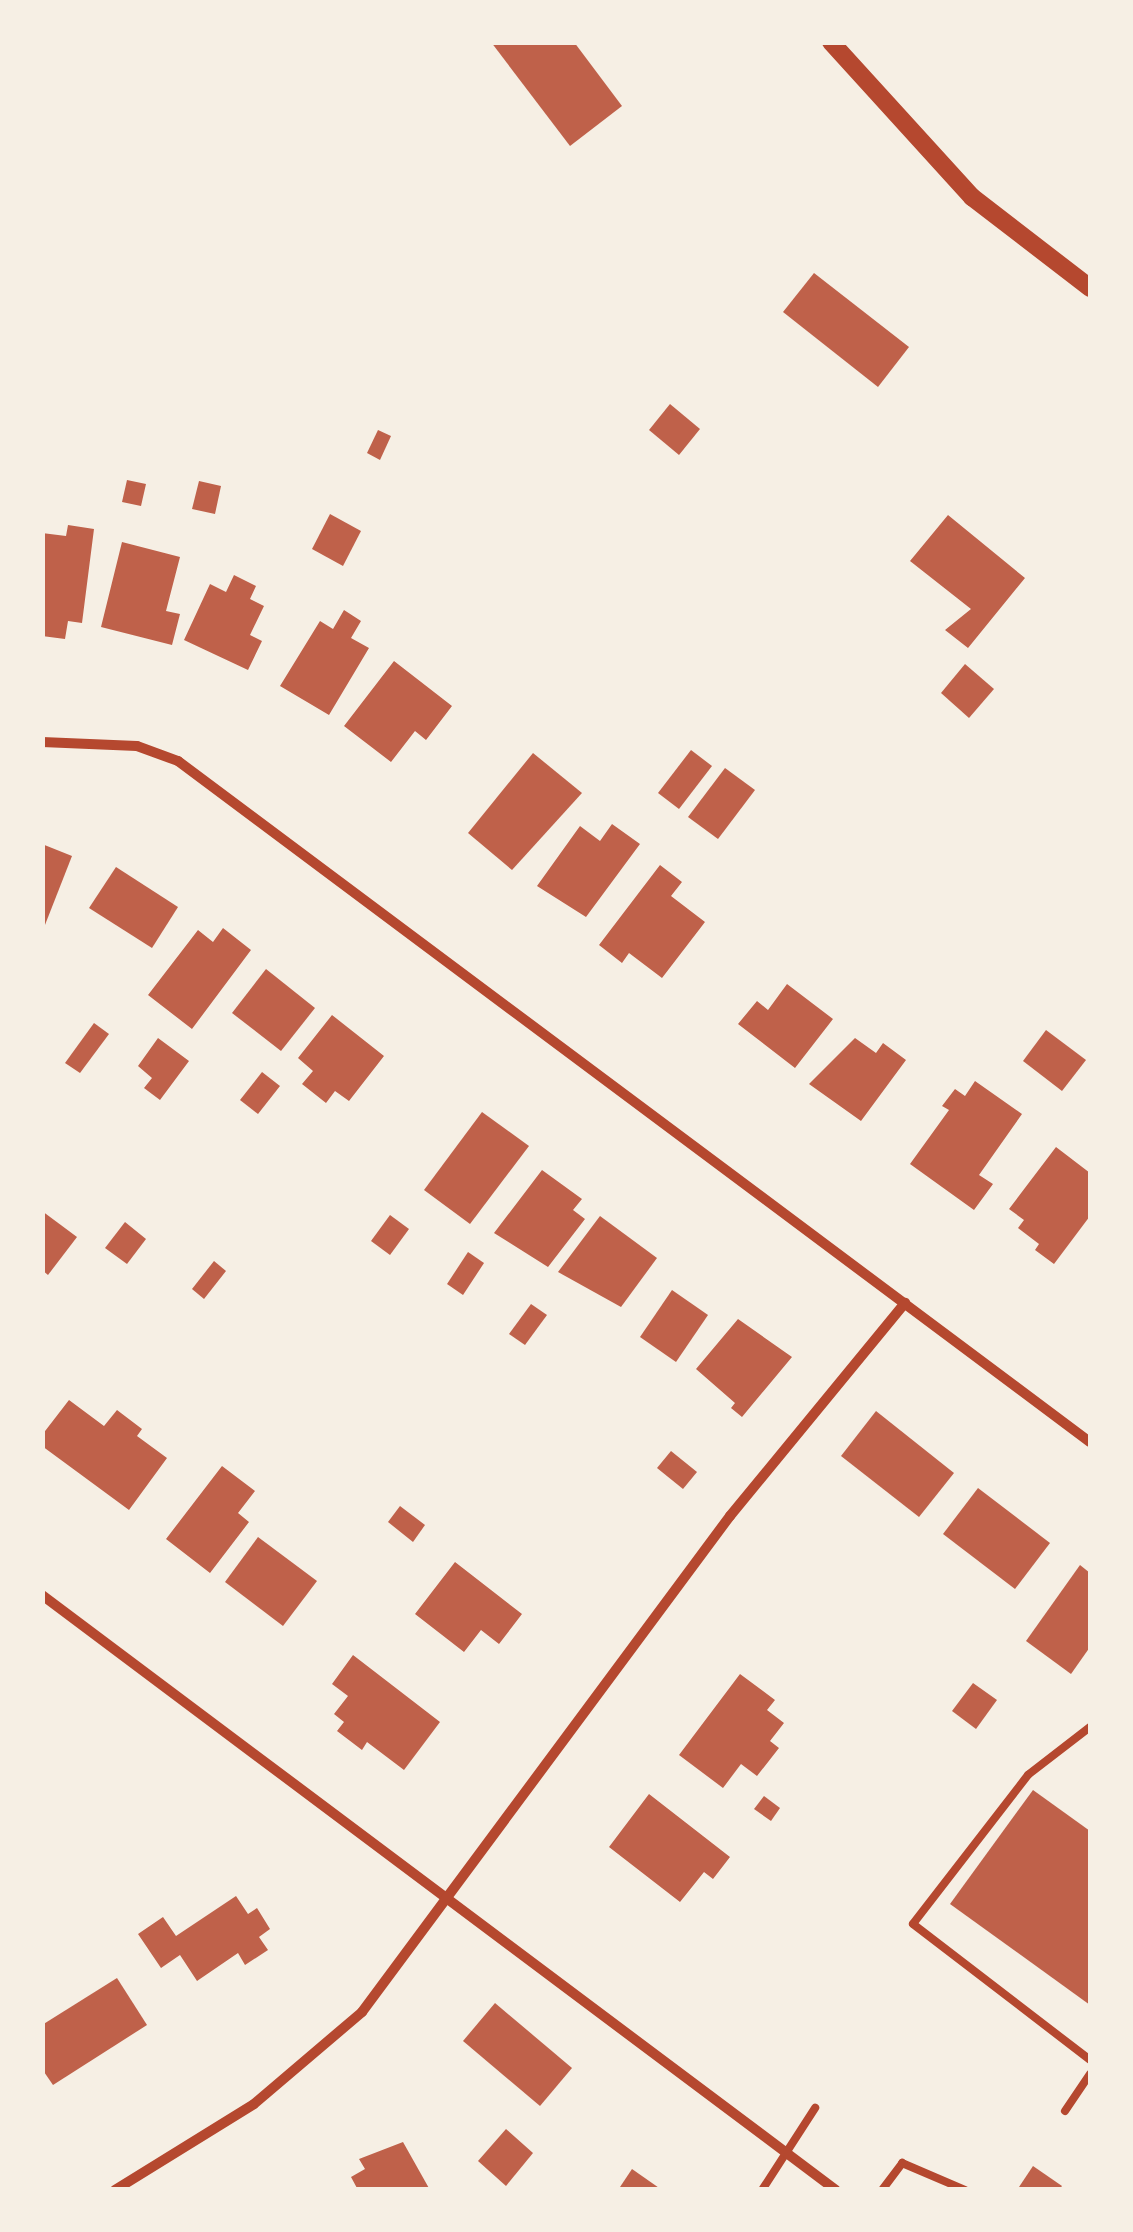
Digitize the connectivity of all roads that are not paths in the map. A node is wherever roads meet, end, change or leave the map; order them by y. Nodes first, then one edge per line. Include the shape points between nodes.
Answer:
1 (831, 42) edge
2 (1090, 288) edge
3 (42, 742) edge
4 (905, 1303) junction
5 (1090, 1442) edge
6 (42, 1594) edge
7 (1090, 1727) edge
8 (446, 1900) junction
9 (1090, 2060) edge
10 (1090, 2074) edge
11 (815, 2108) dead end
12 (1065, 2111) dead end
13 (786, 2152) junction
14 (116, 2190) edge
15 (762, 2190) edge
16 (836, 2190) edge
17 (882, 2190) edge
18 (965, 2190) edge

1 - 2 street via 972,197
3 - 4 street via 137,746 178,761
4 - 5 street
4 - 8 street via 730,1516
6 - 8 street
7 - 9 lane via 1028,1775 913,1924
8 - 13 street
8 - 14 street via 362,2012 254,2104
10 - 12 lane
11 - 13 lane
13 - 15 lane
13 - 16 street
17 - 18 lane via 902,2163

